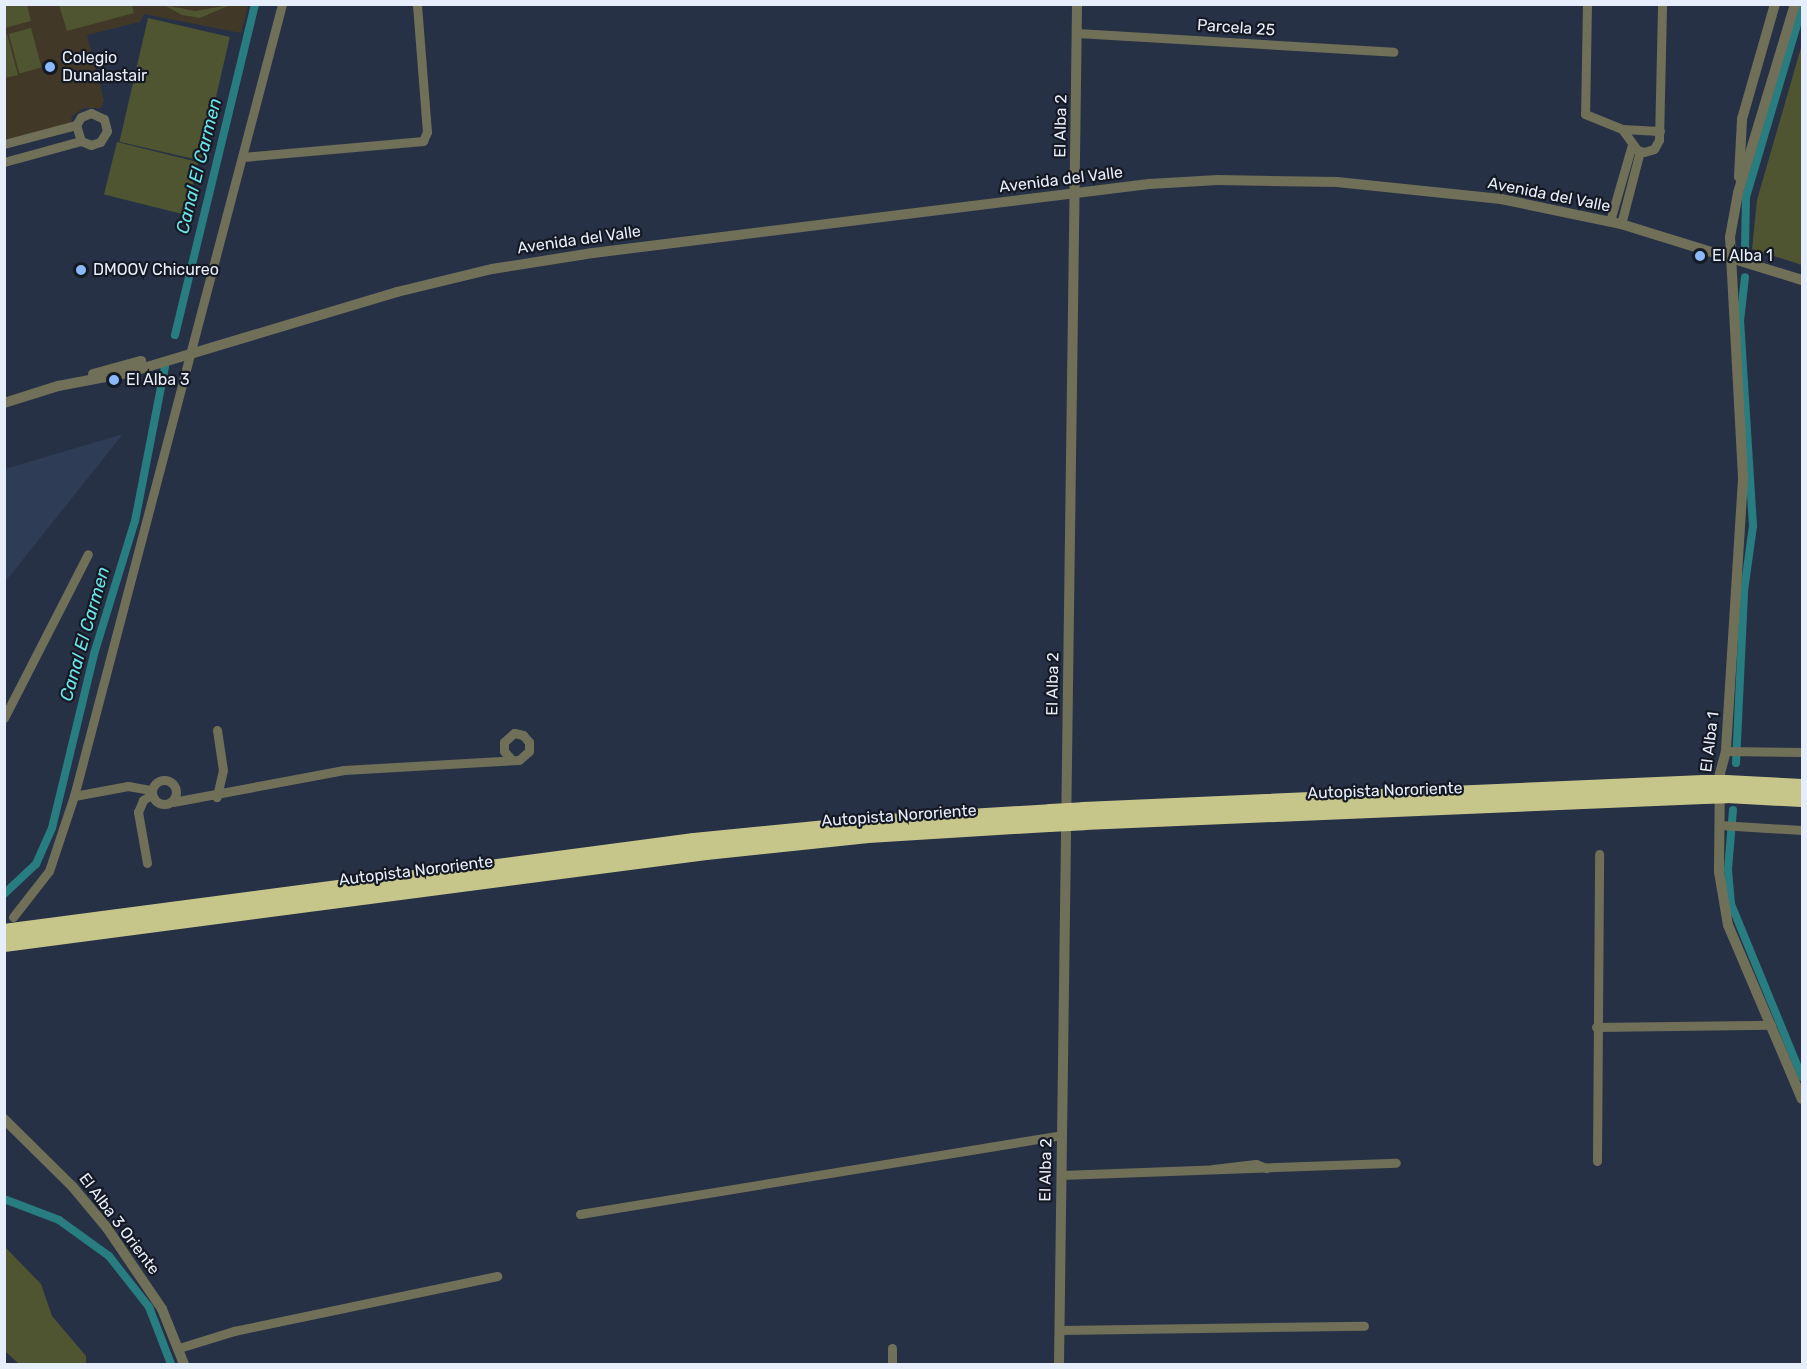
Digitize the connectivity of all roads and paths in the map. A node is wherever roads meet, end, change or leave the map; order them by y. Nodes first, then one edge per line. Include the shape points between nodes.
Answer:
1 (282, 4) edge
2 (417, 4) edge
3 (1077, 4) edge
4 (1587, 4) edge
5 (1662, 4) edge
6 (1775, 4) edge
7 (1795, 4) edge
8 (1077, 33) junction
9 (1393, 52) dead end
10 (76, 125) junction
11 (1622, 129) junction
12 (1660, 131) junction
13 (81, 141) junction
14 (4, 144) edge
15 (1636, 148) junction
16 (243, 157) junction
17 (4, 162) edge
18 (1074, 193) junction
19 (1738, 193) junction
20 (1615, 222) junction
21 (1730, 257) junction
22 (1803, 280) edge
23 (194, 351) junction
24 (8, 400) edge
25 (88, 554) dead end
26 (4, 718) edge
27 (217, 730) dead end
28 (1732, 751) junction
29 (1803, 752) edge
30 (510, 758) dead end
31 (1803, 787) edge
32 (1727, 789) junction
33 (151, 792) junction
34 (74, 796) junction
35 (217, 796) junction
36 (1803, 799) edge
37 (173, 802) junction
38 (1049, 818) junction
39 (1724, 825) junction
40 (1803, 830) edge
41 (1599, 854) dead end
42 (147, 863) dead end
43 (9, 924) edge
44 (4, 944) edge
45 (1771, 1025) junction
46 (1596, 1027) junction
47 (1803, 1099) edge
48 (4, 1119) edge
49 (1062, 1135) junction
50 (1597, 1161) dead end
51 (1396, 1163) dead end
52 (1061, 1175) junction
53 (579, 1214) dead end
54 (497, 1276) dead end
55 (1364, 1326) dead end
56 (1060, 1330) junction
57 (179, 1348) junction
58 (892, 1348) dead end
59 (184, 1365) edge
60 (892, 1365) edge
61 (1059, 1365) edge

1 - 16 street
2 - 16 street via 427,132 423,141
3 - 8 street, El Alba 2
4 - 11 street via 1585,114
5 - 12 street
6 - 19 street via 1743,119
7 - 19 street
8 - 9 street, Parcela 25
8 - 18 street, El Alba 2
10 - 13 street
10 - 13 street via 81,117 92,113 107,124 106,136 100,142 91,145
10 - 14 street
11 - 12 street
11 - 15 street
12 - 15 street via 1656,147
13 - 17 street
15 - 20 street
16 - 23 street
18 - 20 street, Avenida del Valle via 1218,180 1336,182 1491,198
18 - 23 street, Avenida del Valle via 537,261 428,283
18 - 49 street, El Alba 2
19 - 21 street, El Alba 1
20 - 21 street, Avenida del Valle
21 - 22 street, Avenida del Valle
21 - 28 street, El Alba 1 via 1743,479
23 - 24 street, Avenida del Valle
23 - 34 street
25 - 26 street
27 - 35 street via 223,770
28 - 29 street
28 - 39 street, El Alba 1 via 1720,774
30 - 35 street via 344,770
31 - 32 highway, Autopista Nororiente
32 - 36 highway, Autopista Nororiente
32 - 38 highway, Autopista Nororiente, bridge
33 - 34 street via 128,786
33 - 37 street via 163,803
33 - 37 street via 154,783 168,780 176,789
33 - 42 street via 138,812
34 - 43 street via 48,871
35 - 37 street
38 - 43 highway, Autopista Nororiente via 919,819 694,841
38 - 44 highway, Autopista Nororiente via 737,848
39 - 40 street
39 - 45 street, El Alba 1 via 1722,903
41 - 46 street
45 - 46 street
45 - 47 street, El Alba 1
46 - 50 street
48 - 57 street, El Alba 3 Oriente via 61,1174 106,1228 153,1295
49 - 52 street, El Alba 2
49 - 53 street
51 - 52 street
52 - 56 street, El Alba 2
54 - 57 street via 234,1331
55 - 56 street
56 - 61 street, El Alba 2
57 - 59 street, El Alba 3 Oriente
58 - 60 street

